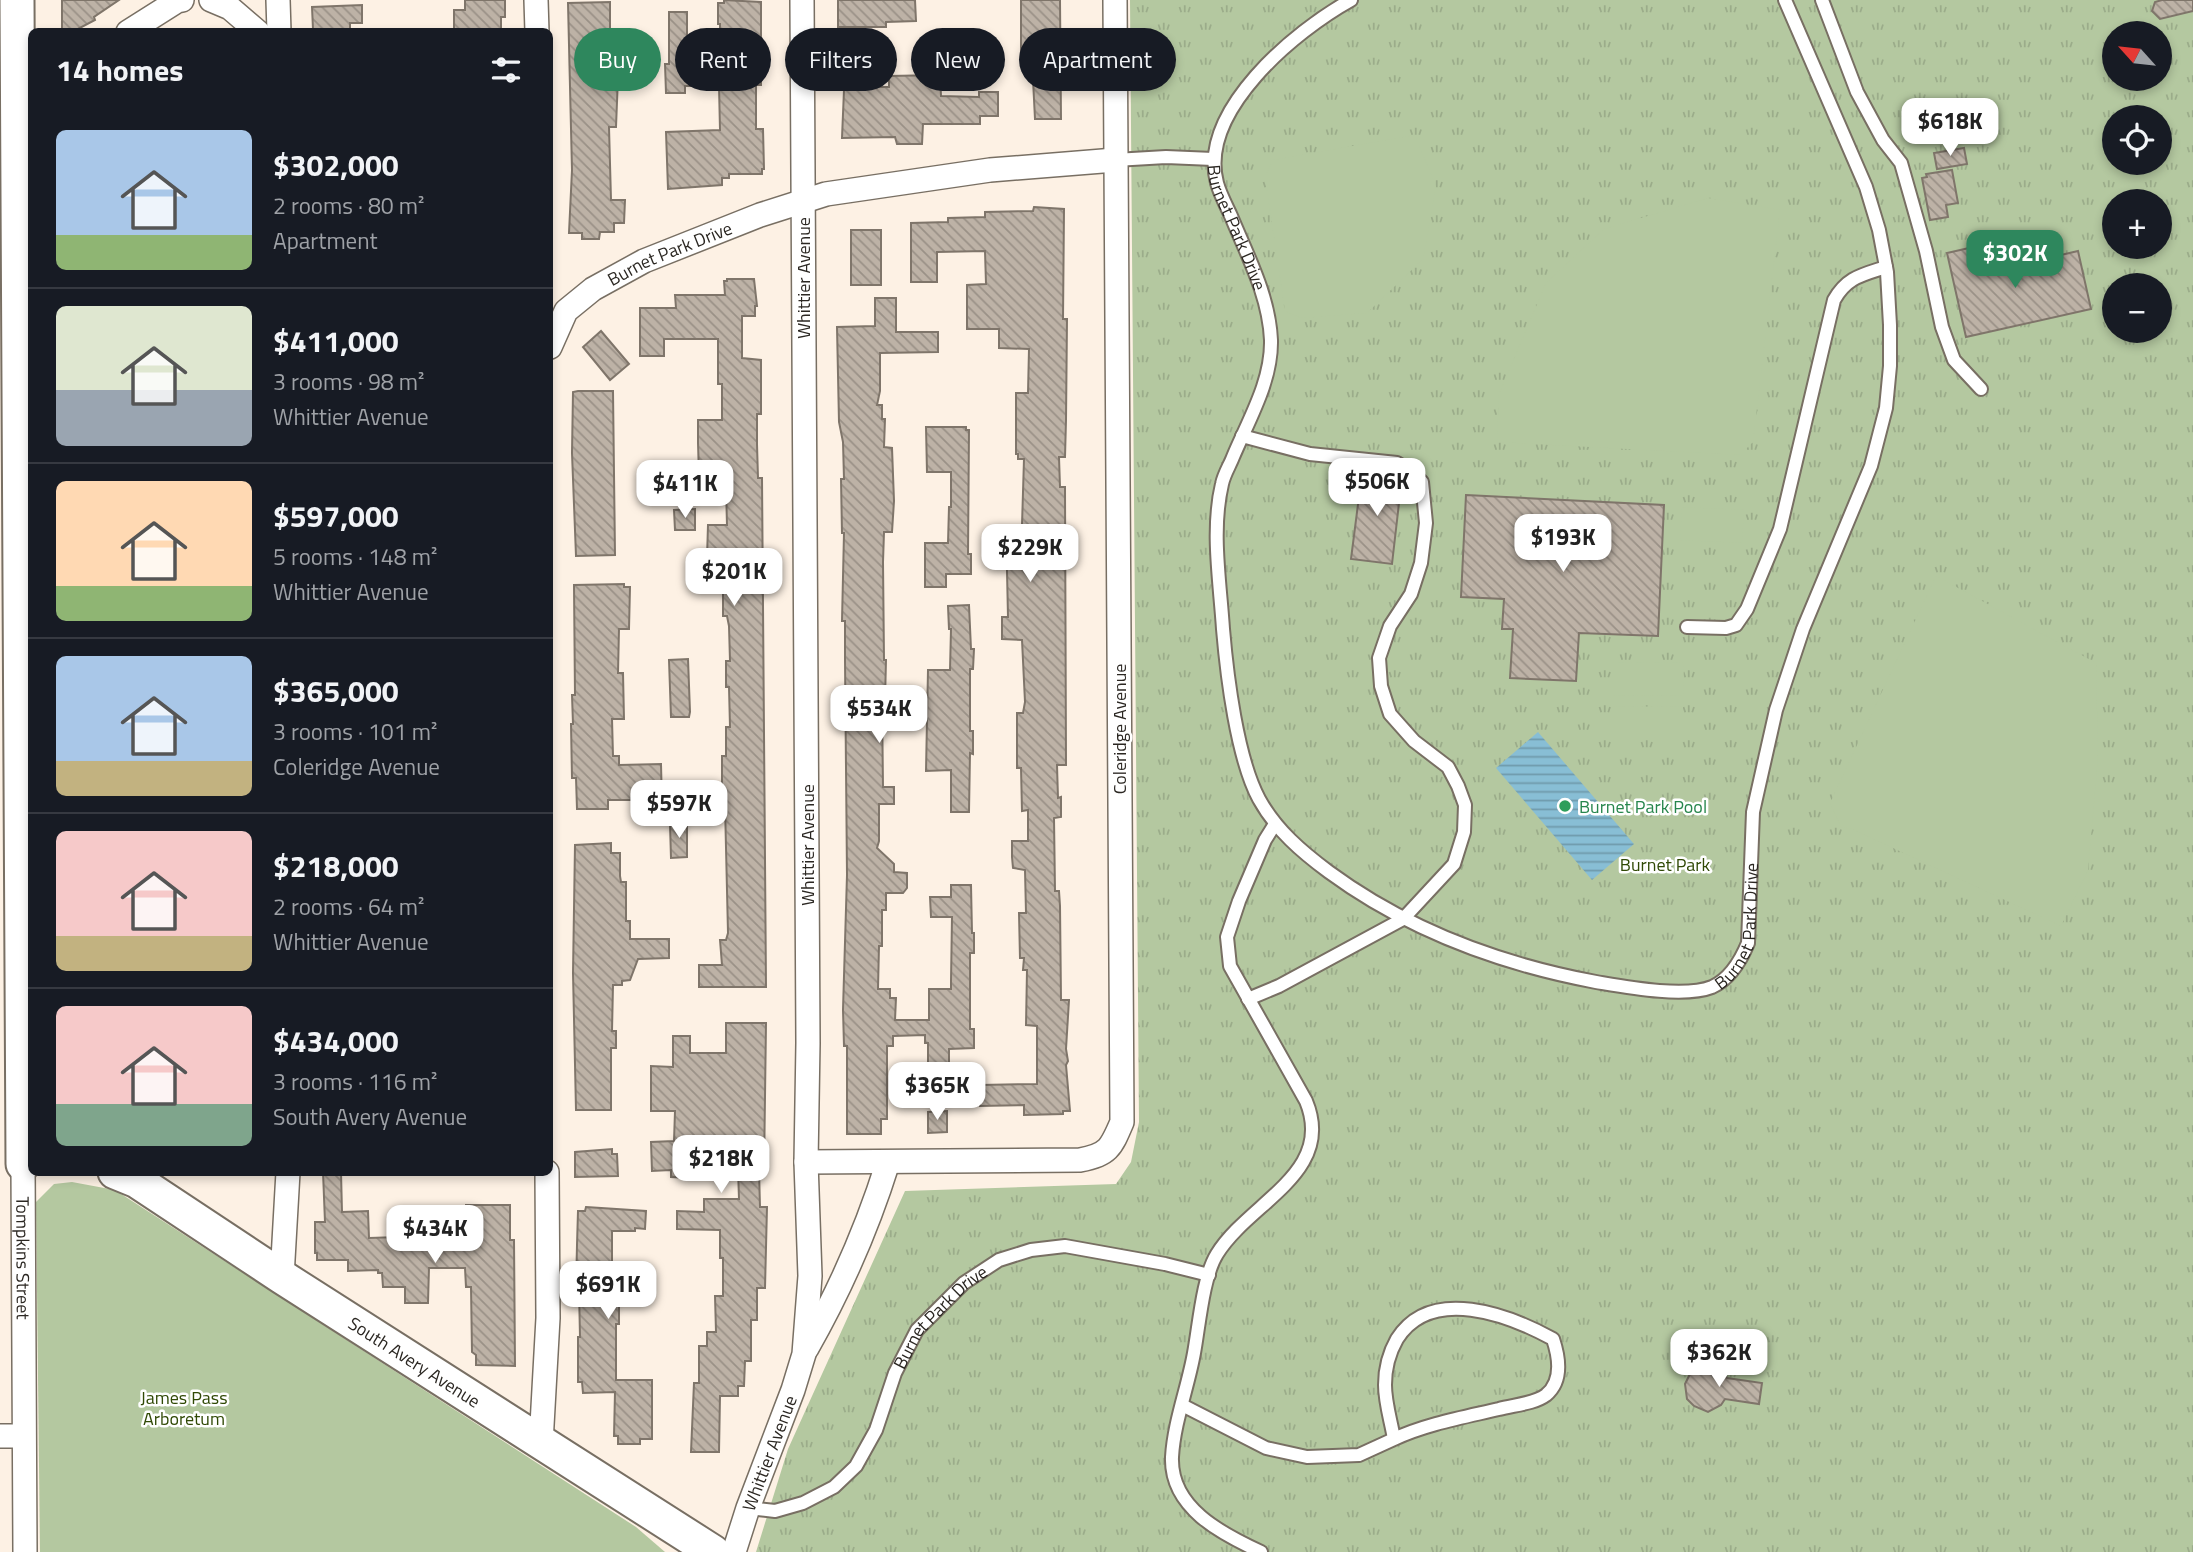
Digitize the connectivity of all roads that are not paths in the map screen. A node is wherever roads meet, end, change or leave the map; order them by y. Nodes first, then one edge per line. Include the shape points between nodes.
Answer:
1 (17, 0) edge
2 (182, 0) edge
3 (211, 0) edge
4 (278, 0) edge
5 (536, 0) edge
6 (802, 0) edge
7 (1115, 0) edge
8 (1351, 0) edge
9 (1785, 0) edge
10 (1822, 0) edge
11 (134, 28) edge
12 (253, 28) edge
13 (279, 28) edge
14 (537, 28) edge
15 (16, 71) edge
16 (1213, 159) junction
17 (1115, 160) junction
18 (803, 202) junction
19 (1886, 267) junction
20 (553, 340) edge
21 (1981, 389) dead end
22 (1242, 436) junction
23 (10, 618) edge
24 (1687, 626) dead end
25 (1275, 824) junction
26 (11, 891) edge
27 (1404, 919) junction
28 (1248, 999) junction
29 (27, 1100) edge
30 (806, 1162) junction
31 (888, 1162) junction
32 (18, 1164) edge
33 (128, 1176) edge
34 (288, 1176) edge
35 (547, 1176) edge
36 (1209, 1275) junction
37 (282, 1277) junction
38 (804, 1354) junction
39 (1182, 1405) junction
40 (0, 1436) edge
41 (23, 1436) junction
42 (1394, 1438) junction
43 (541, 1443) junction
44 (748, 1508) junction
45 (25, 1552) edge
46 (713, 1552) edge
47 (734, 1552) edge
48 (1261, 1552) edge

1 - 15 street, Tompkins Street
2 - 11 street
3 - 12 street via 230,8
4 - 13 street
5 - 14 street
6 - 18 street, Whittier Avenue
7 - 17 street, Coleridge Avenue
8 - 16 lane via 1294,40 1255,76 1223,124
9 - 19 lane, Burnet Park Drive via 1866,187
10 - 21 lane via 1857,92 1883,141 1901,163 1954,360
15 - 23 street, Tompkins Street
16 - 17 lane, Burnet Park Drive
16 - 22 lane, Burnet Park Drive via 1218,184 1270,315 1268,376
17 - 18 street, Burnet Park Drive via 990,170 826,194
17 - 31 street, Coleridge Avenue via 1122,1122 1114,1142 1101,1156 1080,1160
18 - 20 street, Burnet Park Drive via 644,261 593,289 566,311
18 - 30 street, Whittier Avenue
19 - 24 lane via 1849,280 1834,300 1780,529 1747,609 1736,625 1726,628
19 - 27 lane, Burnet Park Drive via 1890,325 1886,408 1871,466 1803,629 1776,710 1754,812 1748,943 1731,973 1712,987 1677,993 1597,982 1511,962
22 - 25 lane, Burnet Park Drive via 1222,483 1217,537 1225,657 1243,758 1258,797
22 - 27 lane via 1310,454 1397,463 1422,482 1426,523 1421,563 1412,594 1390,626 1382,648 1381,686 1390,714 1414,741 1448,767 1465,805 1464,832 1454,864
23 - 26 street, Tompkins Street
25 - 27 lane, Burnet Park Drive via 1350,888
25 - 28 lane via 1227,937 1230,966
26 - 29 street, Tompkins Street
27 - 28 lane
28 - 36 lane via 1306,1101 1314,1139 1302,1166 1241,1223 1216,1255
29 - 32 street, Tompkins Street
30 - 31 street, Coleridge Avenue
30 - 38 street, Whittier Avenue via 810,1276
31 - 38 street, Whittier Avenue via 829,1311
32 - 41 street, Tompkins Street
33 - 37 street, South Avery Avenue
34 - 37 street
35 - 43 street via 548,1318
36 - 39 lane
36 - 44 lane, Burnet Park Drive via 1065,1246 999,1260 964,1283 917,1330 895,1373 876,1430 856,1466 834,1487 803,1503 775,1511
37 - 43 street, South Avery Avenue
38 - 44 street, Whittier Avenue
39 - 42 lane via 1266,1448 1307,1457 1359,1455
39 - 48 lane via 1172,1458 1184,1499 1209,1525
40 - 41 street
41 - 45 street, Tompkins Street
42 - 42 lane via 1386,1367 1405,1326 1429,1312 1478,1310 1553,1339 1559,1366 1546,1395
43 - 46 street, South Avery Avenue
44 - 47 street, Whittier Avenue

